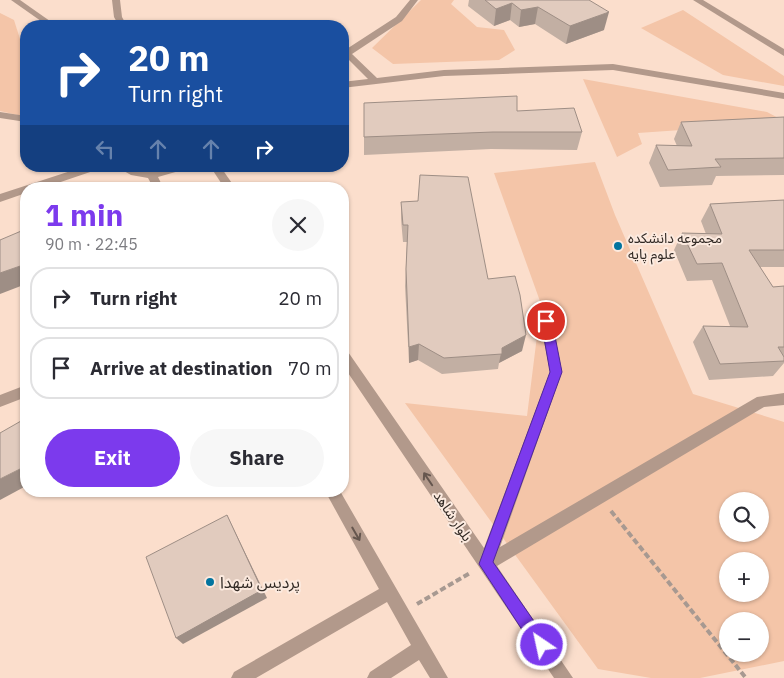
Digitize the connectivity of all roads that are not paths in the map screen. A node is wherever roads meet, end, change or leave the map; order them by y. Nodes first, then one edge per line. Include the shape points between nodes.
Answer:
1 (16, 0) edge
2 (116, 0) edge
3 (414, 0) edge
4 (697, 0) edge
5 (44, 20) edge
6 (120, 20) edge
7 (349, 52) edge
8 (784, 53) edge
9 (349, 58) edge
10 (376, 81) junction
11 (349, 84) edge
12 (784, 96) edge
13 (0, 114) edge
14 (20, 118) edge
15 (79, 172) edge
16 (133, 172) edge
17 (168, 172) edge
18 (151, 174) junction
19 (49, 182) edge
20 (155, 182) edge
21 (20, 191) edge
22 (0, 198) edge
23 (546, 321) dead end
24 (349, 363) edge
25 (20, 393) edge
26 (784, 399) edge
27 (0, 401) edge
28 (335, 497) edge
29 (486, 564) junction
30 (389, 592) junction
31 (422, 648) junction
32 (240, 678) edge
33 (376, 678) edge
34 (439, 678) edge
35 (564, 678) edge

1 - 5 lane
2 - 6 lane
3 - 7 lane via 398,19
4 - 8 lane
9 - 10 lane
10 - 11 lane
10 - 12 lane via 444,73 613,67
13 - 14 lane
15 - 19 lane
16 - 18 lane
17 - 18 lane
18 - 20 lane
21 - 22 lane
23 - 29 lane via 556,372
29 -> 24 lane, بلوار شاهد
25 - 27 lane
26 - 29 lane via 762,401
28 -> 30 lane
29 - 35 lane, بلوار شاهد
30 - 31 lane
30 - 32 lane
31 - 33 lane
31 - 34 lane

